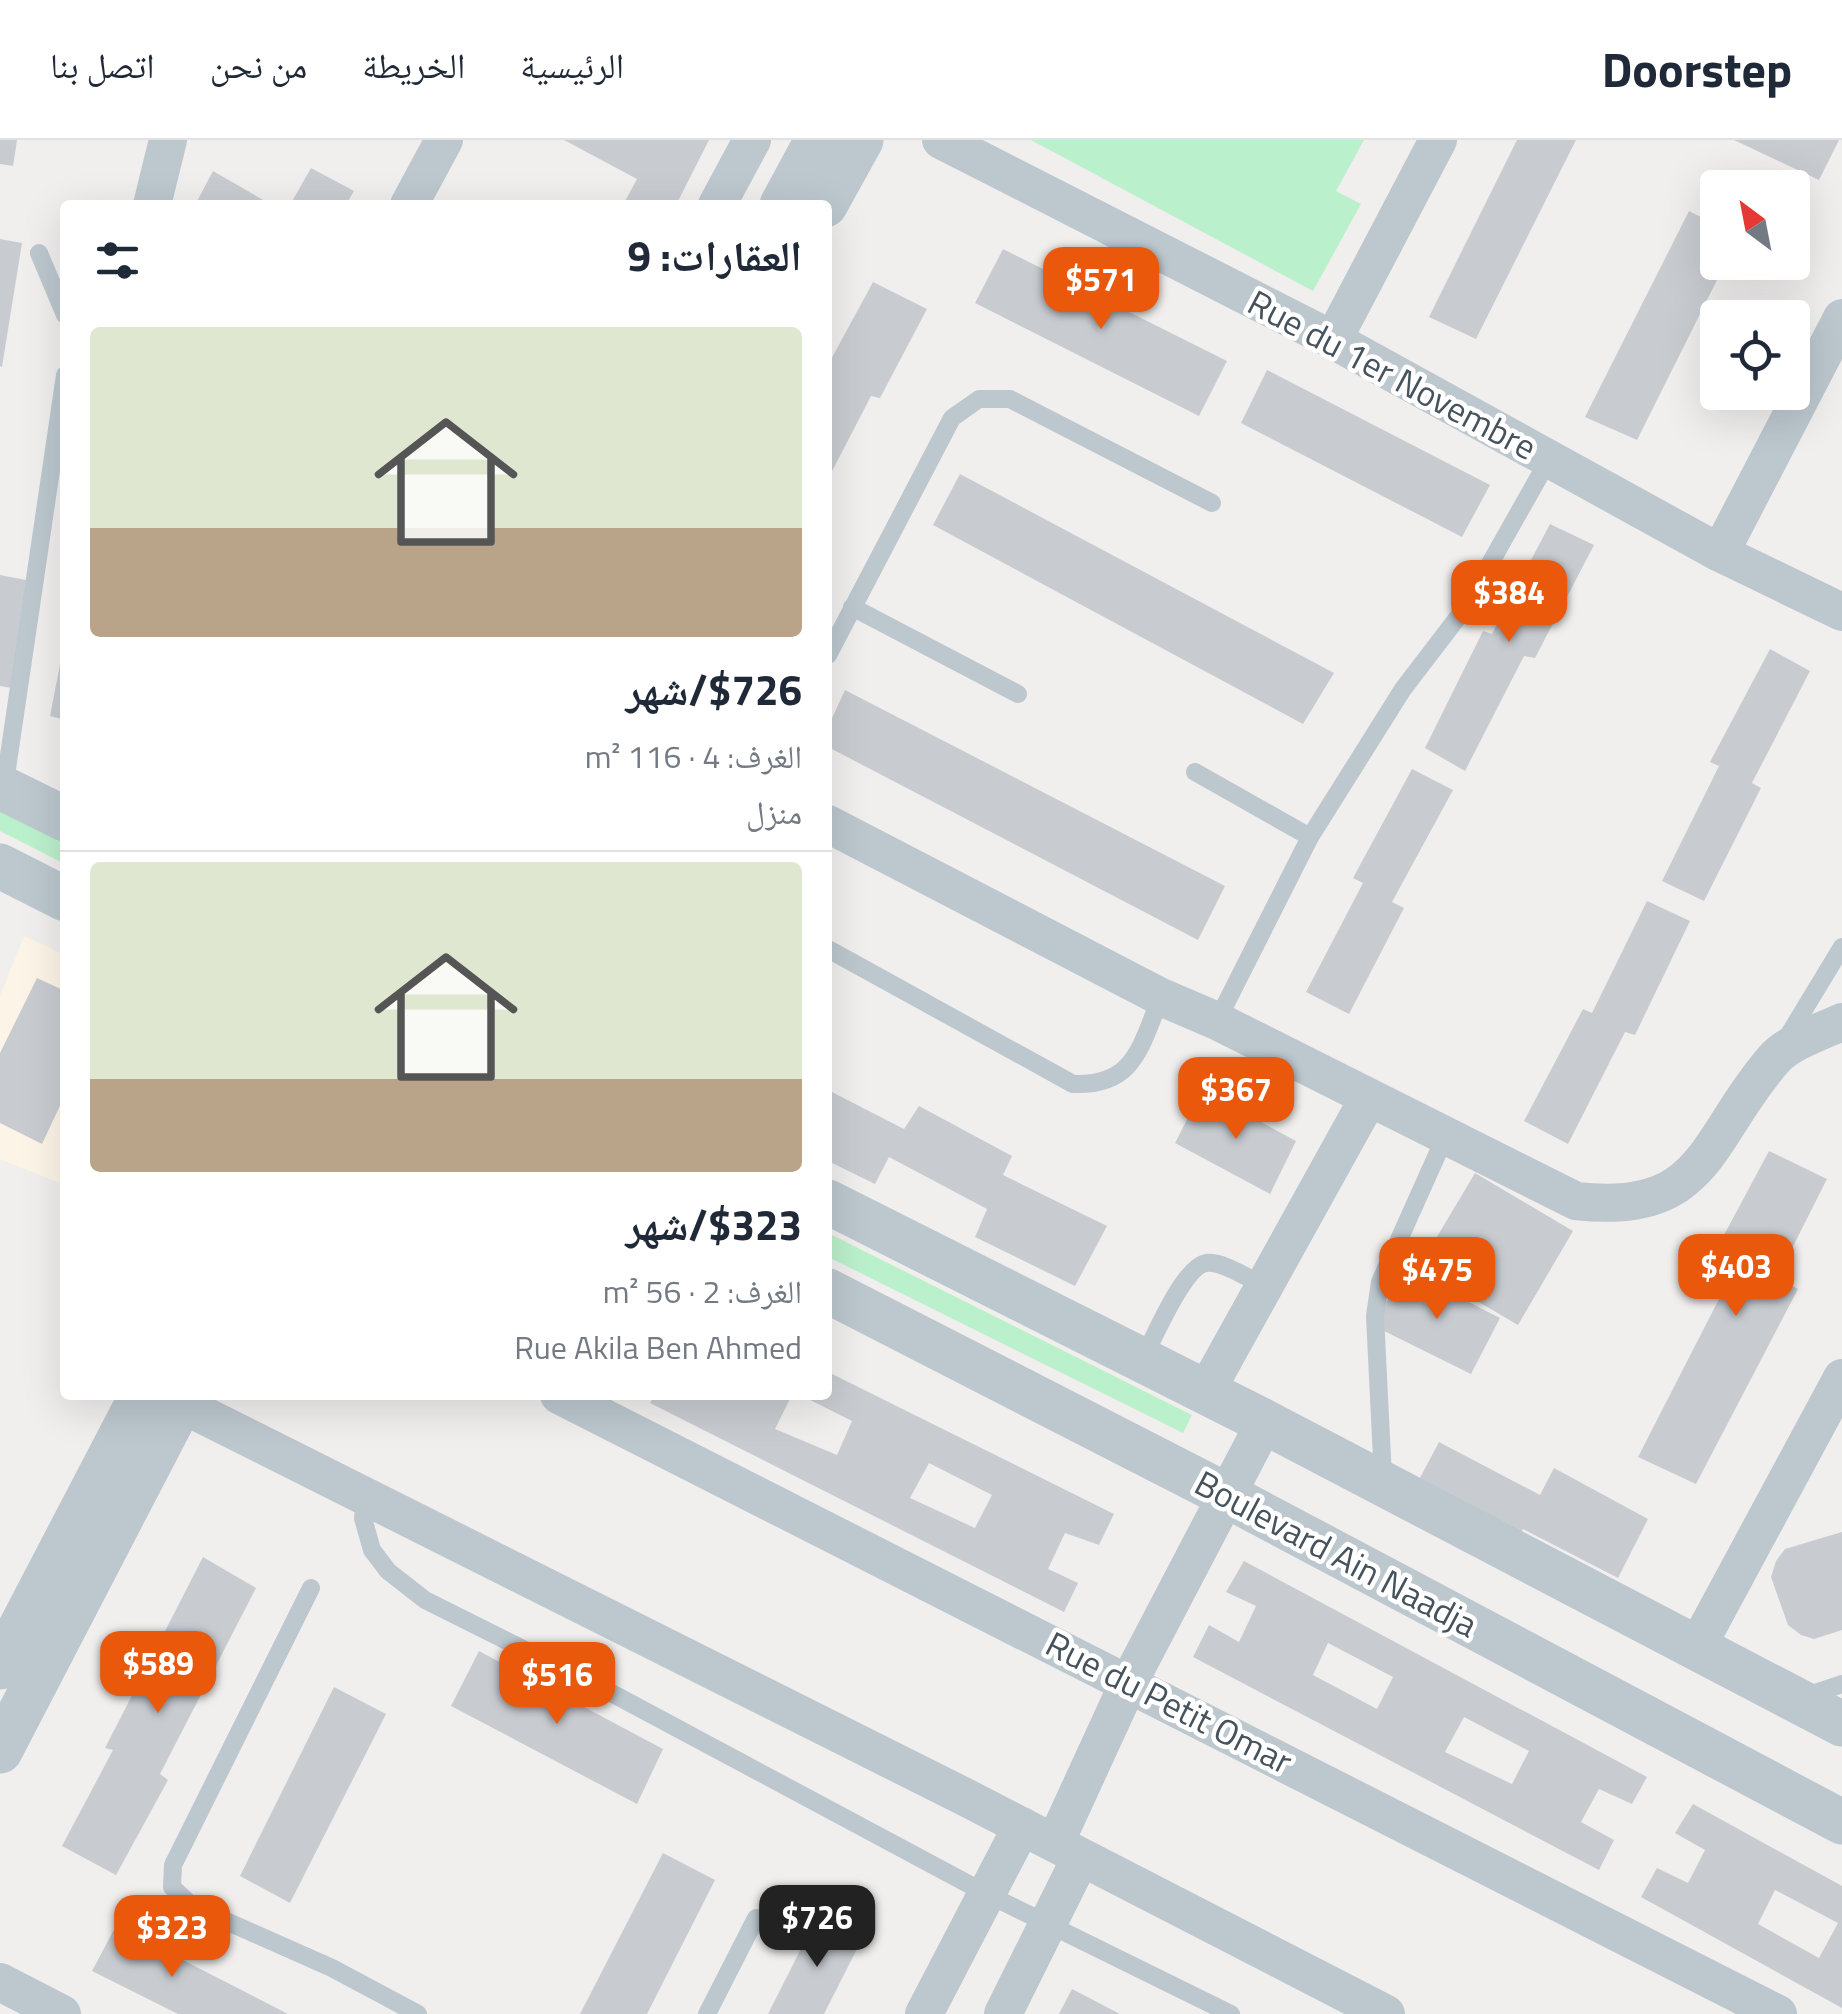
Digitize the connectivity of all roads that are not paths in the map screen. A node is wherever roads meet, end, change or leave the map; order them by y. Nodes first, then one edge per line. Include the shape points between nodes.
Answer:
1 (168, 140) edge
2 (444, 140) edge
3 (752, 140) edge
4 (817, 140) edge
5 (861, 140) edge
6 (941, 140) edge
7 (1438, 140) edge
8 (153, 200) edge
9 (412, 200) edge
10 (719, 200) edge
11 (785, 200) edge
12 (828, 200) edge
13 (39, 253) dead end
14 (60, 303) edge
15 (1842, 318) edge
16 (1333, 340) junction
17 (1830, 374) edge
18 (60, 408) edge
19 (1549, 459) junction
20 (1212, 503) dead end
21 (1720, 553) junction
22 (852, 607) junction
23 (1842, 612) edge
24 (832, 647) edge
25 (1018, 694) dead end
26 (1195, 772) dead end
27 (2, 788) edge
28 (60, 817) edge
29 (832, 826) edge
30 (1310, 837) junction
31 (0, 866) edge
32 (60, 896) edge
33 (1842, 947) edge
34 (832, 951) edge
35 (1161, 998) junction
36 (1216, 1021) junction
37 (1842, 1022) edge
38 (1776, 1056) junction
39 (1368, 1100) junction
40 (1445, 1137) junction
41 (832, 1204) edge
42 (1265, 1286) junction
43 (832, 1293) edge
44 (1142, 1362) junction
45 (1842, 1378) edge
46 (1204, 1394) junction
47 (166, 1400) edge
48 (167, 1400) edge
49 (174, 1400) edge
50 (569, 1400) edge
51 (1265, 1422) junction
52 (1383, 1484) junction
53 (1224, 1494) junction
54 (365, 1500) junction
55 (311, 1588) dead end
56 (1696, 1647) junction
57 (0, 1668) edge
58 (1129, 1682) junction
59 (1842, 1684) edge
60 (1796, 1700) junction
61 (1842, 1724) edge
62 (0, 1751) edge
63 (1842, 1822) edge
64 (1052, 1842) junction
65 (986, 1894) junction
66 (756, 1918) dead end
67 (1048, 1923) junction
68 (0, 1982) edge
69 (62, 2014) edge
70 (418, 2014) edge
71 (707, 2014) edge
72 (924, 2014) edge
73 (1003, 2014) edge
74 (1231, 2014) edge
75 (1386, 2014) edge
76 (1778, 2014) edge

1 - 8 street
2 - 9 street
3 - 10 street
4 - 11 street
5 - 12 street
6 - 16 street, Rue du 1er Novembre
7 - 16 street
13 - 14 lane
15 - 17 street
16 - 19 street, Rue du 1er Novembre
17 - 21 street
18 - 27 lane
19 - 21 street, Rue du 1er Novembre
19 - 30 lane via 1466,608 1403,689
20 - 22 lane via 1010,400 980,399 952,418
21 - 23 street, Rue du 1er Novembre
22 - 24 lane
22 - 25 lane
26 - 30 lane
27 - 28 street
29 - 35 street
30 - 36 lane
31 - 32 street
33 - 38 lane
34 - 35 lane via 1073,1084 1102,1085 1133,1064
35 - 36 street
36 - 39 street
37 - 38 street
38 - 40 street via 1707,1158 1648,1201 1576,1201
39 - 40 street
39 - 42 street
40 - 52 lane via 1380,1282 1375,1316
41 - 44 street
42 - 44 lane via 1201,1264 1187,1275
42 - 46 street
43 - 53 street, Boulevard Ain Naadja
44 - 46 street
45 - 56 street
46 - 51 street
47 - 57 street
48 - 62 street
49 - 54 street
50 - 58 street, Rue du Petit Omar
51 - 52 street
51 - 53 street
52 - 56 street
53 - 58 street
53 - 63 street, Boulevard Ain Naadja
54 - 64 street
54 - 65 lane via 372,1550 424,1600
55 - 70 lane via 172,1865 172,1887 192,1906
56 - 60 street
58 - 64 street
58 - 76 street, Rue du Petit Omar
59 - 60 lane
60 - 61 street
64 - 65 street
64 - 67 street
64 - 75 street
65 - 67 lane
65 - 72 street
66 - 71 lane
67 - 73 street
67 - 74 lane
68 - 69 street

